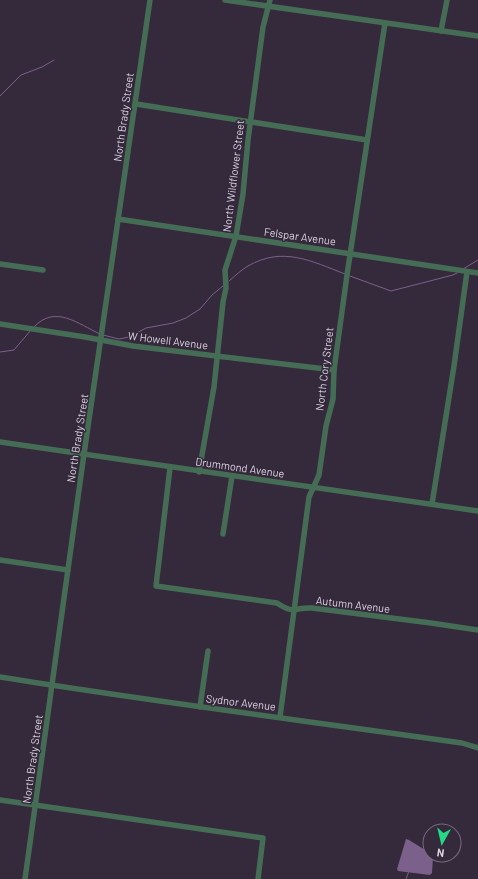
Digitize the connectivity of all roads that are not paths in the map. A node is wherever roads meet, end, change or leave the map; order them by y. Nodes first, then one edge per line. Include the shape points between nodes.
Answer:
1 (150, 0) edge
2 (225, 0) edge
3 (270, 0) edge
4 (446, 0) edge
5 (268, 6) junction
6 (386, 23) junction
7 (441, 30) junction
8 (478, 36) edge
9 (136, 104) junction
10 (250, 123) junction
11 (367, 140) junction
12 (118, 219) junction
13 (236, 236) junction
14 (350, 253) junction
15 (0, 264) edge
16 (43, 270) dead end
17 (467, 272) junction
18 (478, 273) edge
19 (0, 324) edge
20 (101, 340) junction
21 (217, 356) junction
22 (334, 370) junction
23 (0, 442) edge
24 (84, 454) junction
25 (170, 468) junction
26 (199, 472) junction
27 (232, 476) junction
28 (314, 487) junction
29 (432, 504) junction
30 (478, 511) edge
31 (223, 534) dead end
32 (0, 560) edge
33 (68, 570) junction
34 (295, 610) junction
35 (478, 630) edge
36 (208, 651) dead end
37 (0, 677) edge
38 (52, 686) junction
39 (200, 707) junction
40 (280, 717) junction
41 (478, 748) edge
42 (0, 800) edge
43 (36, 805) junction
44 (26, 879) edge
45 (258, 879) edge

1 - 9 street, North Brady Street
2 - 5 street
3 - 5 street, North Wildflower Street
4 - 7 street
5 - 6 street
5 - 10 street, North Wildflower Street
6 - 7 street
6 - 11 street, North Cory Street
7 - 8 street
9 - 10 street
9 - 12 street, North Brady Street
10 - 11 street
10 - 13 street, North Wildflower Street
11 - 14 street, North Cory Street
12 - 13 street, Felspar Avenue
12 - 20 street, North Brady Street
13 - 14 street, Felspar Avenue
13 - 21 street, North Wildflower Street via 225,270 226,288
14 - 17 street, Felspar Avenue
14 - 22 street, North Cory Street
15 - 16 street
17 - 18 street, Felspar Avenue
17 - 29 street
19 - 20 street, W Howell Avenue
20 - 21 street, W Howell Avenue
20 - 24 street, North Brady Street
21 - 22 street, W Howell Avenue
21 - 26 street, North Wildflower Street
22 - 28 street, North Cory Street via 332,399 319,476
23 - 24 street, Drummond Avenue
24 - 25 street, Drummond Avenue
24 - 33 street, North Brady Street
25 - 26 street, Drummond Avenue
25 - 34 street, Autumn Avenue via 156,586 277,603 288,610
26 - 27 street, Drummond Avenue
27 - 28 street, Drummond Avenue
27 - 31 street
28 - 29 street, Drummond Avenue
28 - 34 street, North Cory Street via 310,497
29 - 30 street, Drummond Avenue
32 - 33 street
33 - 38 street, North Brady Street
34 - 35 street, Autumn Avenue via 312,608
34 - 40 street, North Cory Street
36 - 39 street
37 - 38 street, Sydnor Avenue
38 - 39 street, Sydnor Avenue
38 - 43 street, North Brady Street
39 - 40 street, Sydnor Avenue
40 - 41 street, Sydnor Avenue via 462,743
42 - 43 street
43 - 44 street, North Brady Street
43 - 45 street via 263,838

